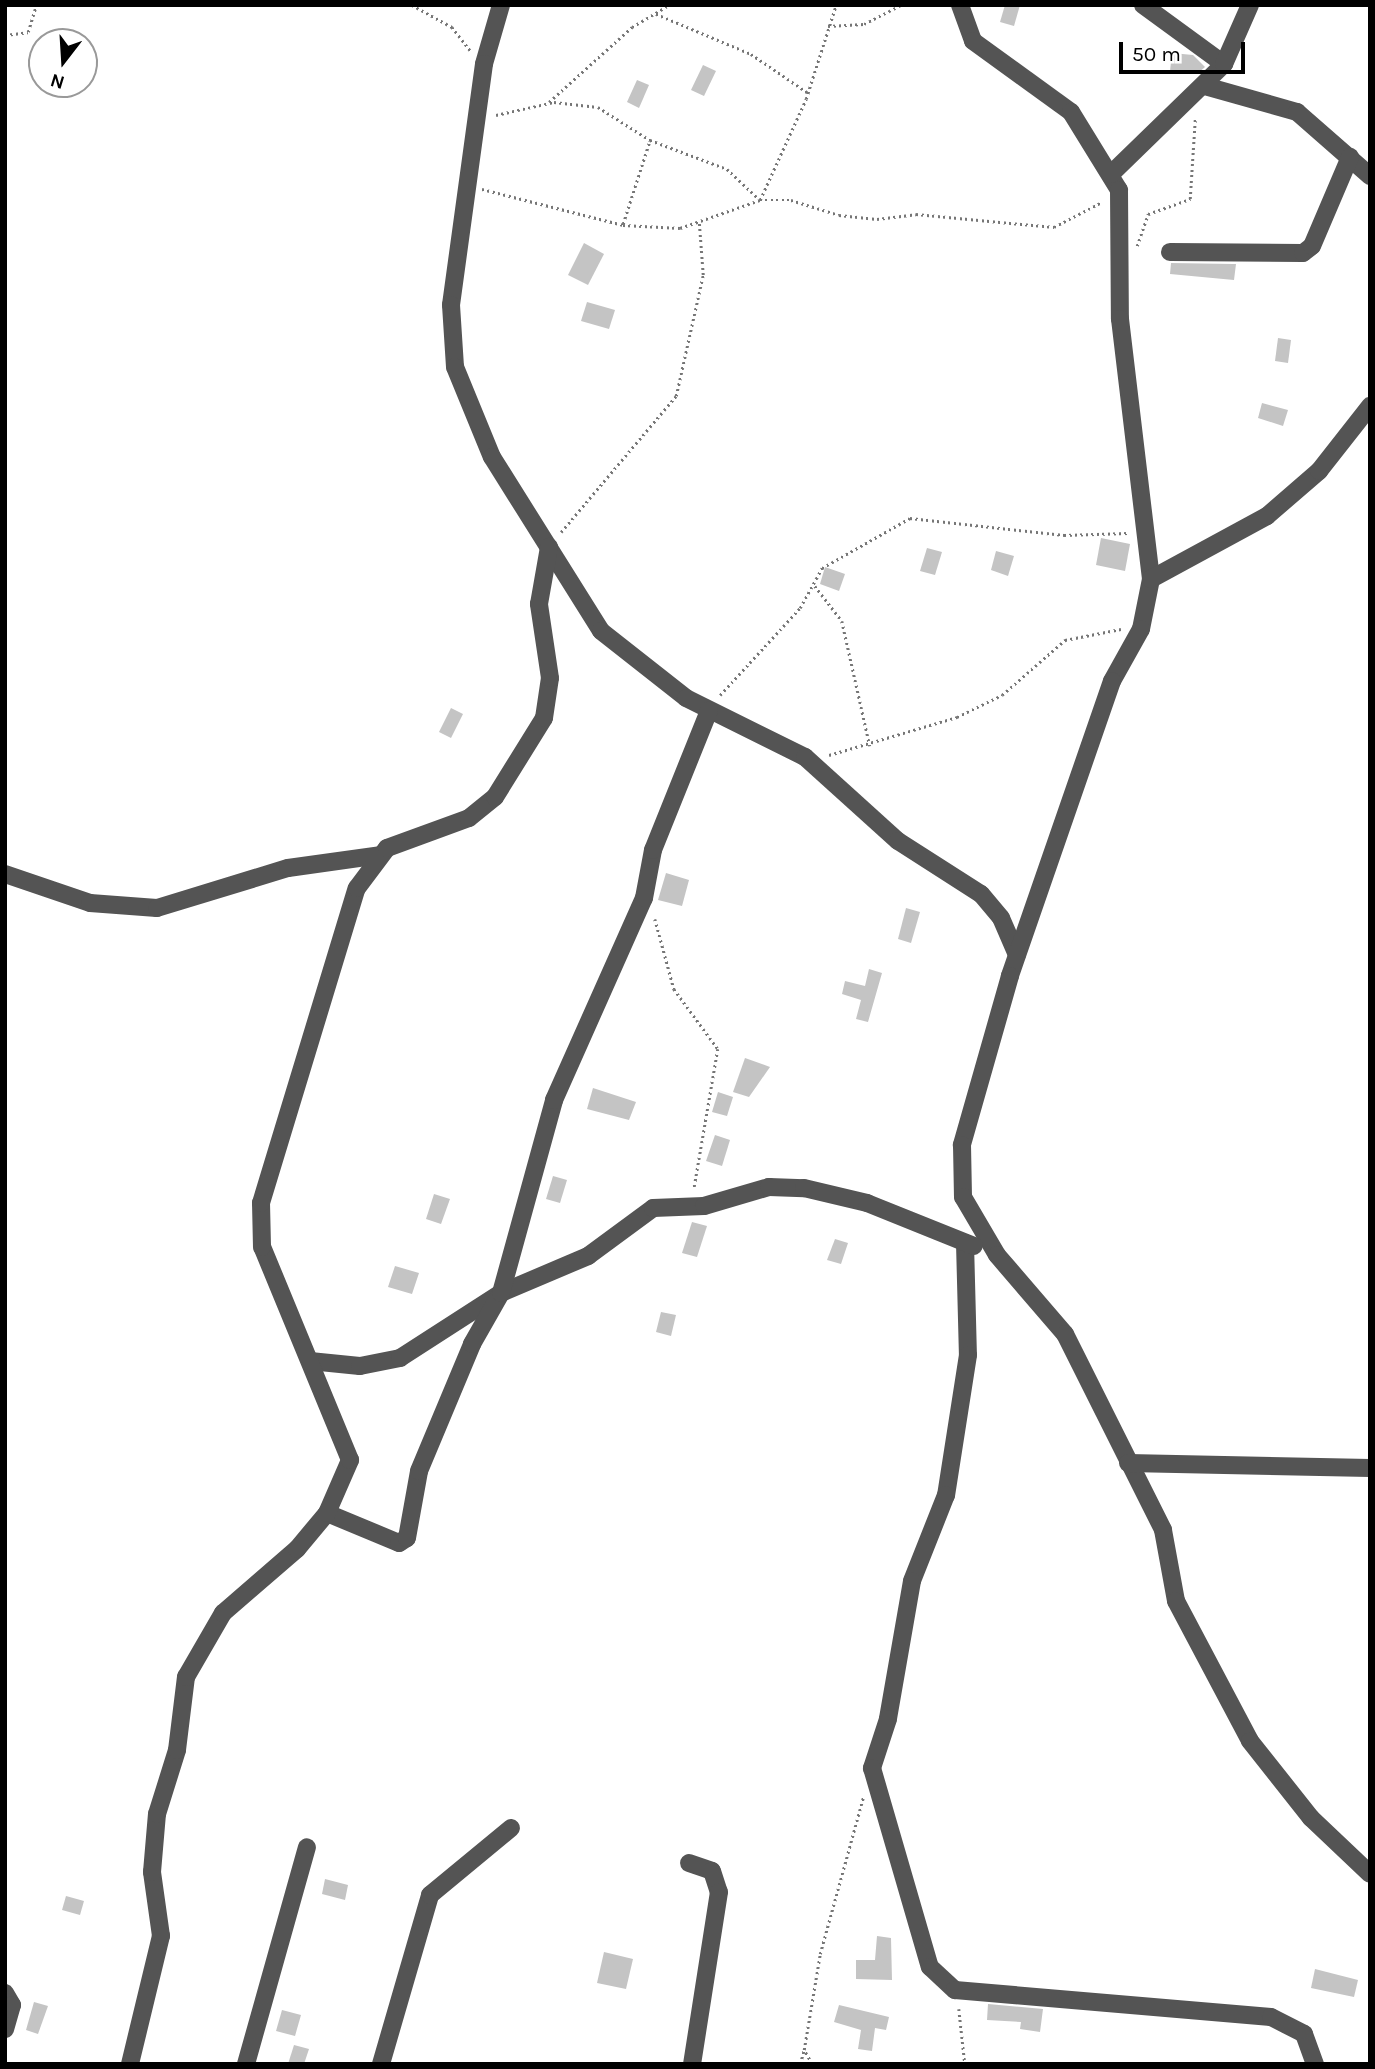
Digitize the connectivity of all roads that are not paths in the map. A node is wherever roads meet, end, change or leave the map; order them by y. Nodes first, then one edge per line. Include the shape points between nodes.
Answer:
1 (501, 5) edge
2 (960, 5) edge
3 (1143, 5) edge
4 (1250, 5) edge
5 (1224, 64) junction
6 (1201, 90) junction
7 (1350, 157) junction
8 (1370, 176) edge
9 (1115, 182) junction
10 (1170, 252) dead end
11 (1370, 406) edge
12 (548, 548) junction
13 (1151, 579) junction
14 (709, 711) junction
15 (380, 855) junction
16 (5, 874) edge
17 (1017, 955) junction
18 (965, 1242) junction
19 (997, 1255) junction
20 (501, 1293) junction
21 (310, 1361) junction
22 (1128, 1463) junction
23 (1370, 1468) edge
24 (327, 1513) junction
25 (511, 1828) dead end
26 (307, 1847) dead end
27 (689, 1863) dead end
28 (1370, 1874) edge
29 (5, 1993) edge
30 (5, 2029) edge
31 (130, 2064) edge
32 (246, 2064) edge
33 (381, 2064) edge
34 (692, 2064) edge
35 (1315, 2064) edge

1 - 12 street via 484,67 451,305 455,367 492,457
2 - 9 street via 973,41 1070,112
3 - 5 street
4 - 5 street
5 - 6 street
6 - 7 street via 1297,111
6 - 9 street
7 - 8 street
7 - 10 street via 1312,246 1303,253
9 - 13 street via 1120,319 1142,534
11 - 13 street via 1319,471 1268,516
12 - 14 street via 601,631
12 - 15 street via 540,618 550,678 544,718 521,762 495,797 469,818 425,830
13 - 17 street via 1141,629 1112,681
14 - 17 street via 805,757 898,841 981,894 1001,918
14 - 20 street via 653,850 644,898 554,1100
15 - 16 street via 288,868 157,908 90,903
15 - 21 street via 357,888 335,947 259,1221 262,1247
17 - 19 street via 959,1166 963,1197
18 - 19 street
18 - 20 street via 867,1203 804,1188 769,1187 691,1206 653,1208 588,1256
18 - 35 street via 968,1355 946,1494 912,1581 888,1719 872,1768 924,1948 947,1988 1271,2017 1304,2034
19 - 22 street via 1065,1334
20 - 21 street via 400,1358 360,1366
20 - 24 street via 426,1451 405,1542
21 - 24 street via 350,1449 345,1482
22 - 23 street
22 - 28 street via 1163,1530 1176,1601 1250,1741 1320,1827
24 - 31 street via 297,1549 223,1613 186,1676 177,1750 157,1814 152,1872 161,1936
25 - 33 street via 430,1895
26 - 32 street
27 - 34 street via 712,1871 719,1892
29 - 30 street via 12,2006

